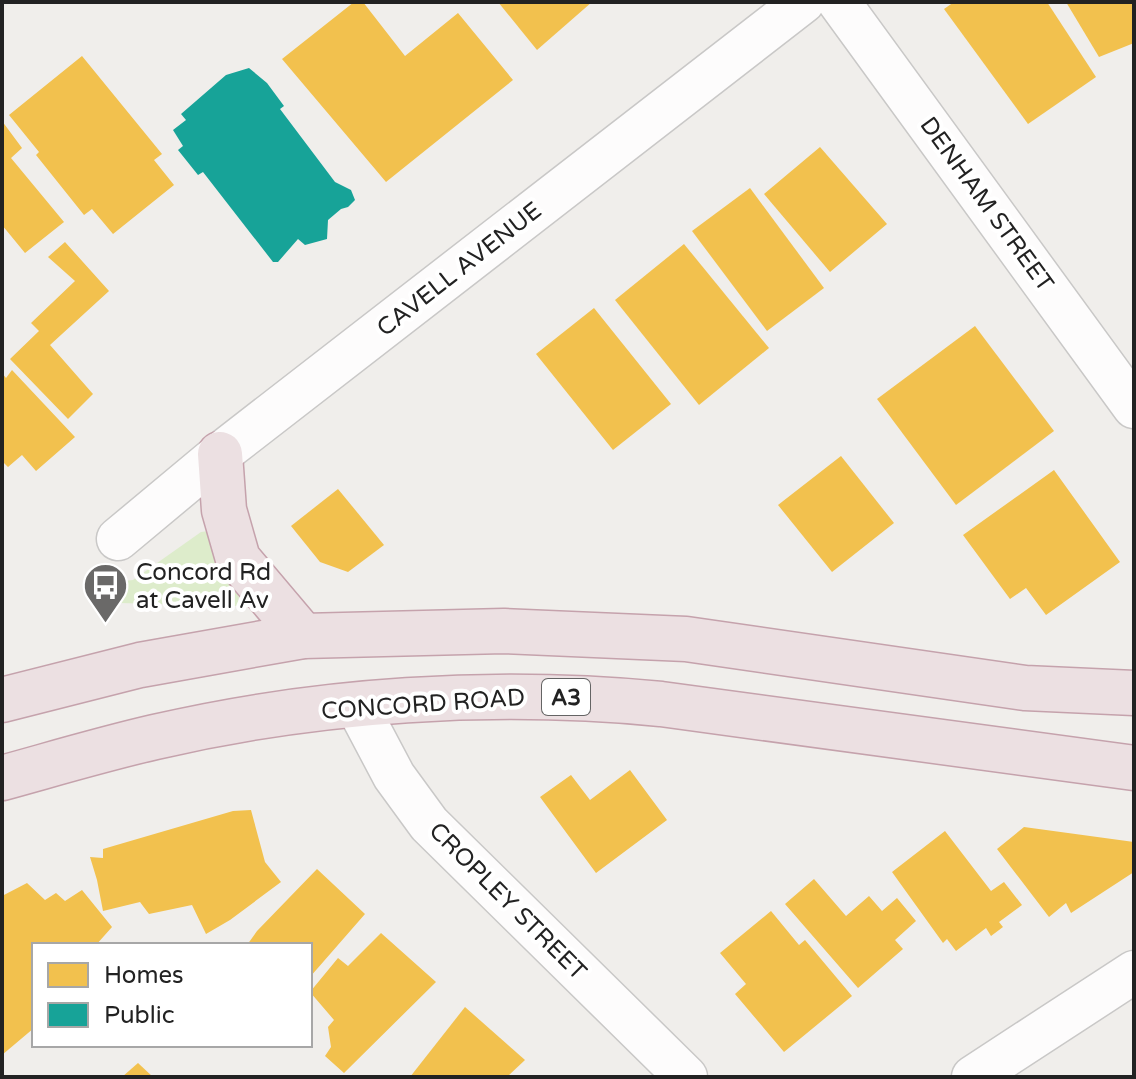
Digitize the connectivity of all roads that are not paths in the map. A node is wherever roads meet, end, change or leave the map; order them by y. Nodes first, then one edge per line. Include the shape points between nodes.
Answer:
1 (803, 2) edge
2 (839, 2) edge
3 (1134, 407) edge
4 (220, 454) junction
5 (118, 539) dead end
6 (303, 636) junction
7 (1134, 693) edge
8 (2, 700) edge
9 (357, 706) junction
10 (1134, 768) edge
11 (2, 778) edge
12 (1134, 972) edge
13 (686, 1077) edge
14 (973, 1077) edge

1 - 4 street, CAVELL AVENUE
2 - 3 street, DENHAM STREET
4 - 5 street, CAVELL AVENUE
4 - 6 highway via 224,510 238,559
6 - 7 highway via 504,631 686,639 1025,688
6 - 8 highway via 140,665
9 - 10 highway, CONCORD ROAD / A3 via 503,696 589,697
9 - 11 highway, CONCORD ROAD / A3 via 156,737
9 - 13 street, CROPLEY STREET via 394,776 429,824
12 - 14 street

